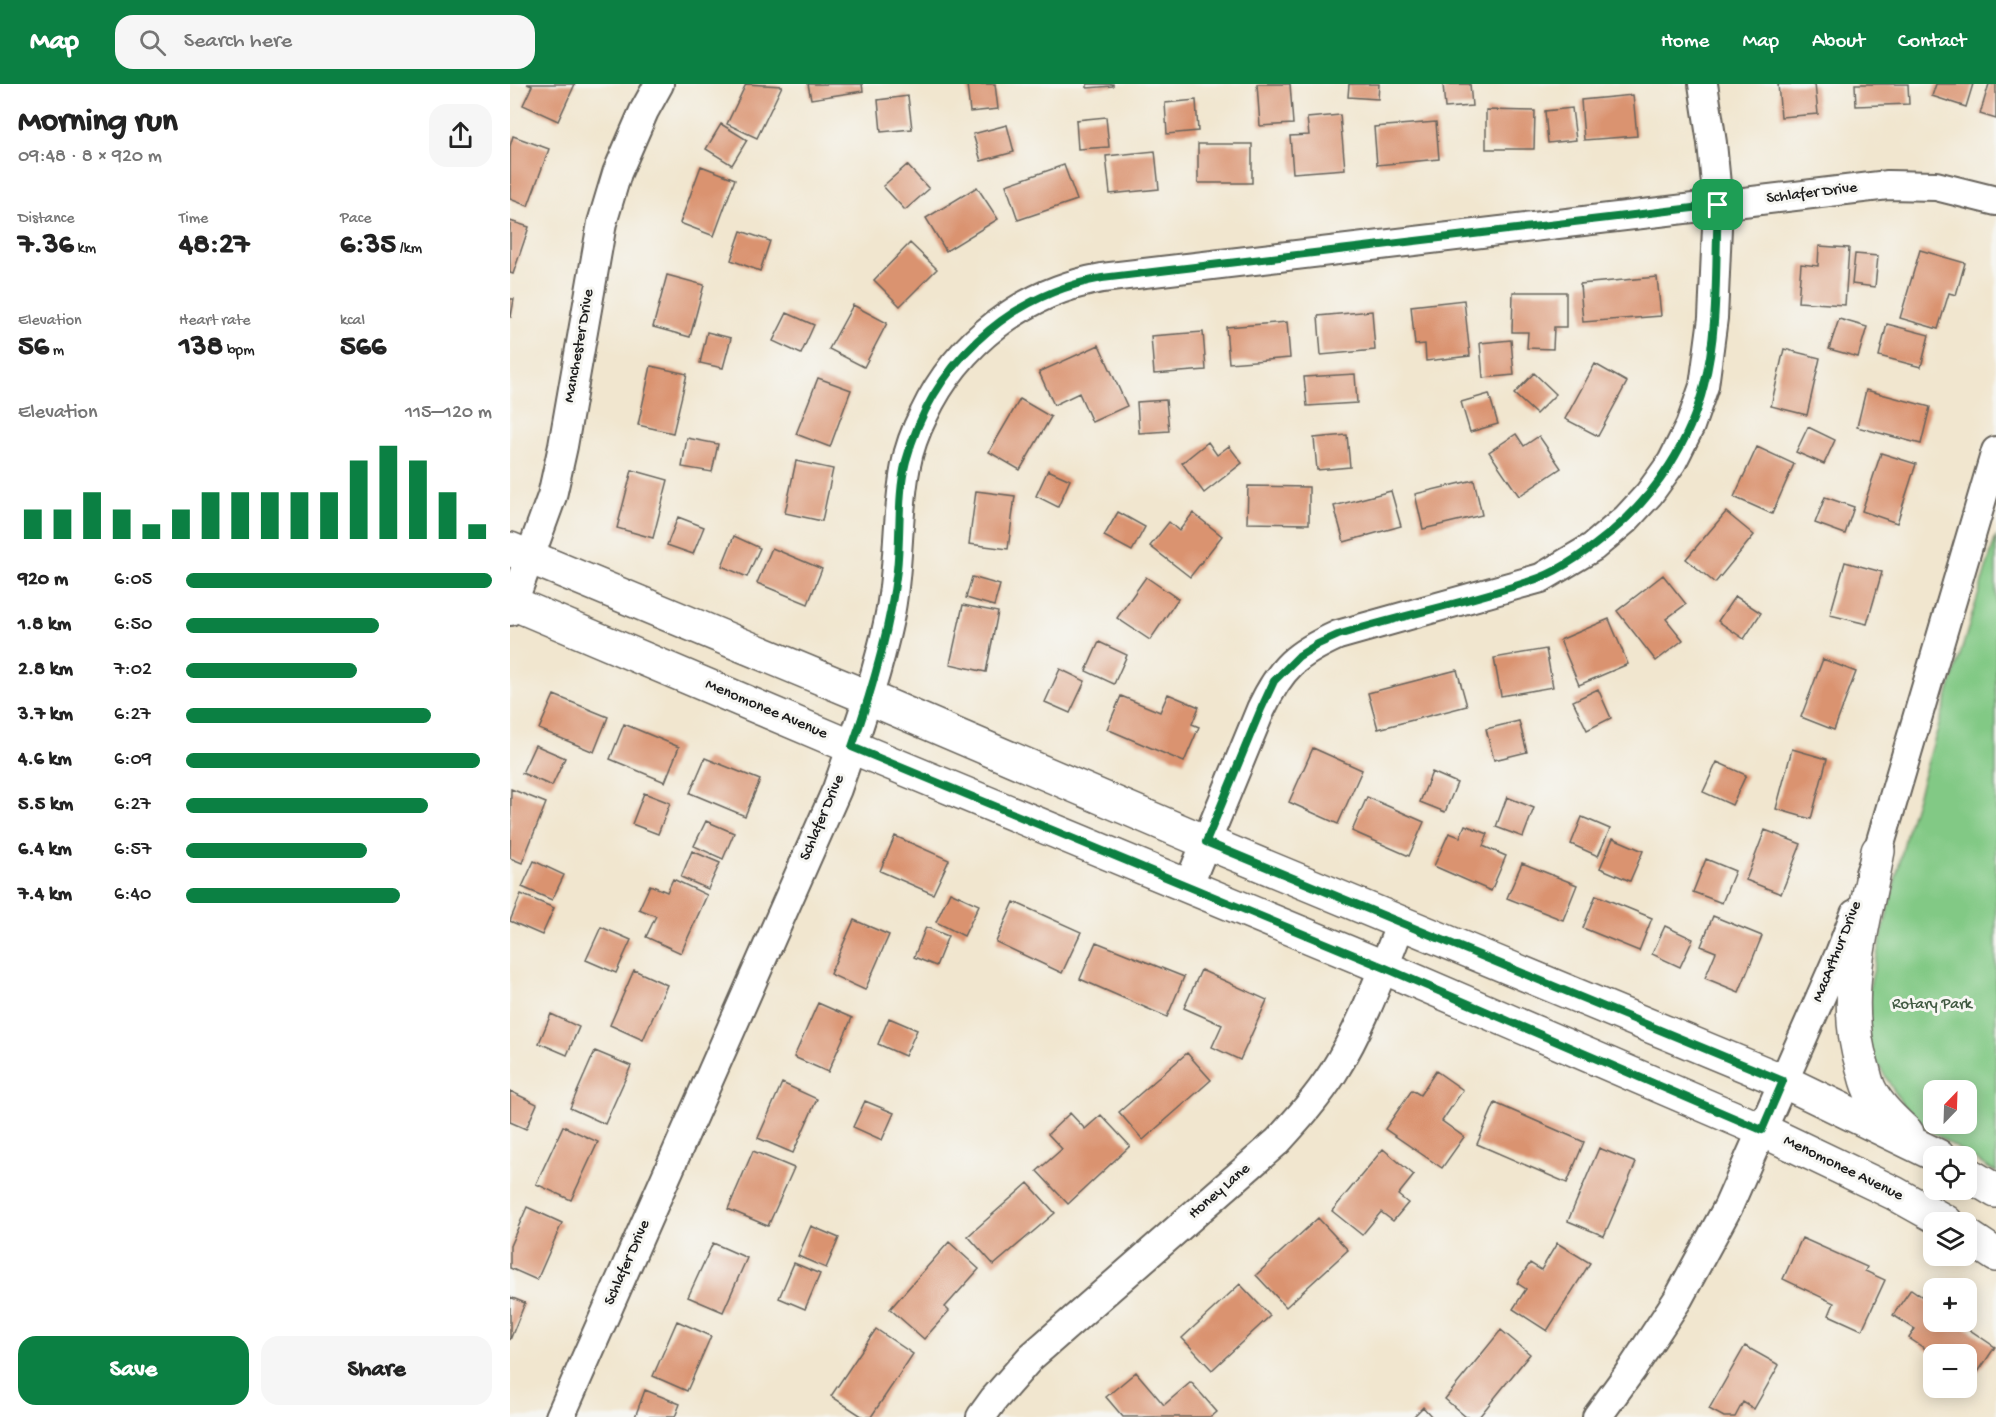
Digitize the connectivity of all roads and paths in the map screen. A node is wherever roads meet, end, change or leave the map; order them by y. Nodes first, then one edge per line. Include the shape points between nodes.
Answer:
1 (659, 84) edge
2 (1703, 84) edge
3 (1996, 201) edge
4 (1718, 205) junction
5 (1996, 451) edge
6 (520, 552) edge
7 (511, 605) edge
8 (867, 697) junction
9 (852, 747) junction
10 (1206, 842) junction
11 (1878, 851) junction
12 (1188, 886) junction
13 (1401, 923) junction
14 (1383, 967) junction
15 (1783, 1081) junction
16 (1762, 1130) junction
17 (1923, 1146) edge
18 (1923, 1149) edge
19 (1977, 1180) edge
20 (1996, 1191) edge
21 (1928, 1212) edge
22 (1977, 1242) edge
23 (1996, 1255) edge
24 (560, 1417) edge
25 (981, 1417) edge
26 (1597, 1417) edge

1 - 6 street, Manchester Drive via 617,173 602,223 552,496
2 - 4 street
3 - 4 street, Schlafer Drive via 1936,186 1888,185
4 - 8 street, Schlafer Drive via 1102,278 1076,283 1021,306 956,362 934,393 917,428 906,462 889,620
4 - 10 street via 1713,318 1704,386 1672,462 1649,494 1593,547 1541,578 1338,635 1299,656 1270,690
5 - 11 street, MacArthur Drive
6 - 7 street, Manchester Drive
6 - 8 street
7 - 9 street, Menomonee Avenue
8 - 9 street, Schlafer Drive
8 - 10 street
9 - 12 street, Menomonee Avenue
9 - 24 street, Schlafer Drive
10 - 12 street
10 - 13 street
11 - 15 street, MacArthur Drive via 1840,953
11 - 17 street via 1854,975 1855,1044 1869,1089 1882,1109
12 - 14 street, Menomonee Avenue
13 - 14 street, Honey Lane
13 - 15 street
14 - 16 street, Menomonee Avenue
14 - 25 street, Honey Lane via 1357,1029 1332,1074 1278,1142 1031,1357
15 - 16 street, MacArthur Drive
15 - 18 street
16 - 21 street, Menomonee Avenue
16 - 26 street, MacArthur Drive via 1728,1207 1678,1299
19 - 20 street
22 - 23 street

